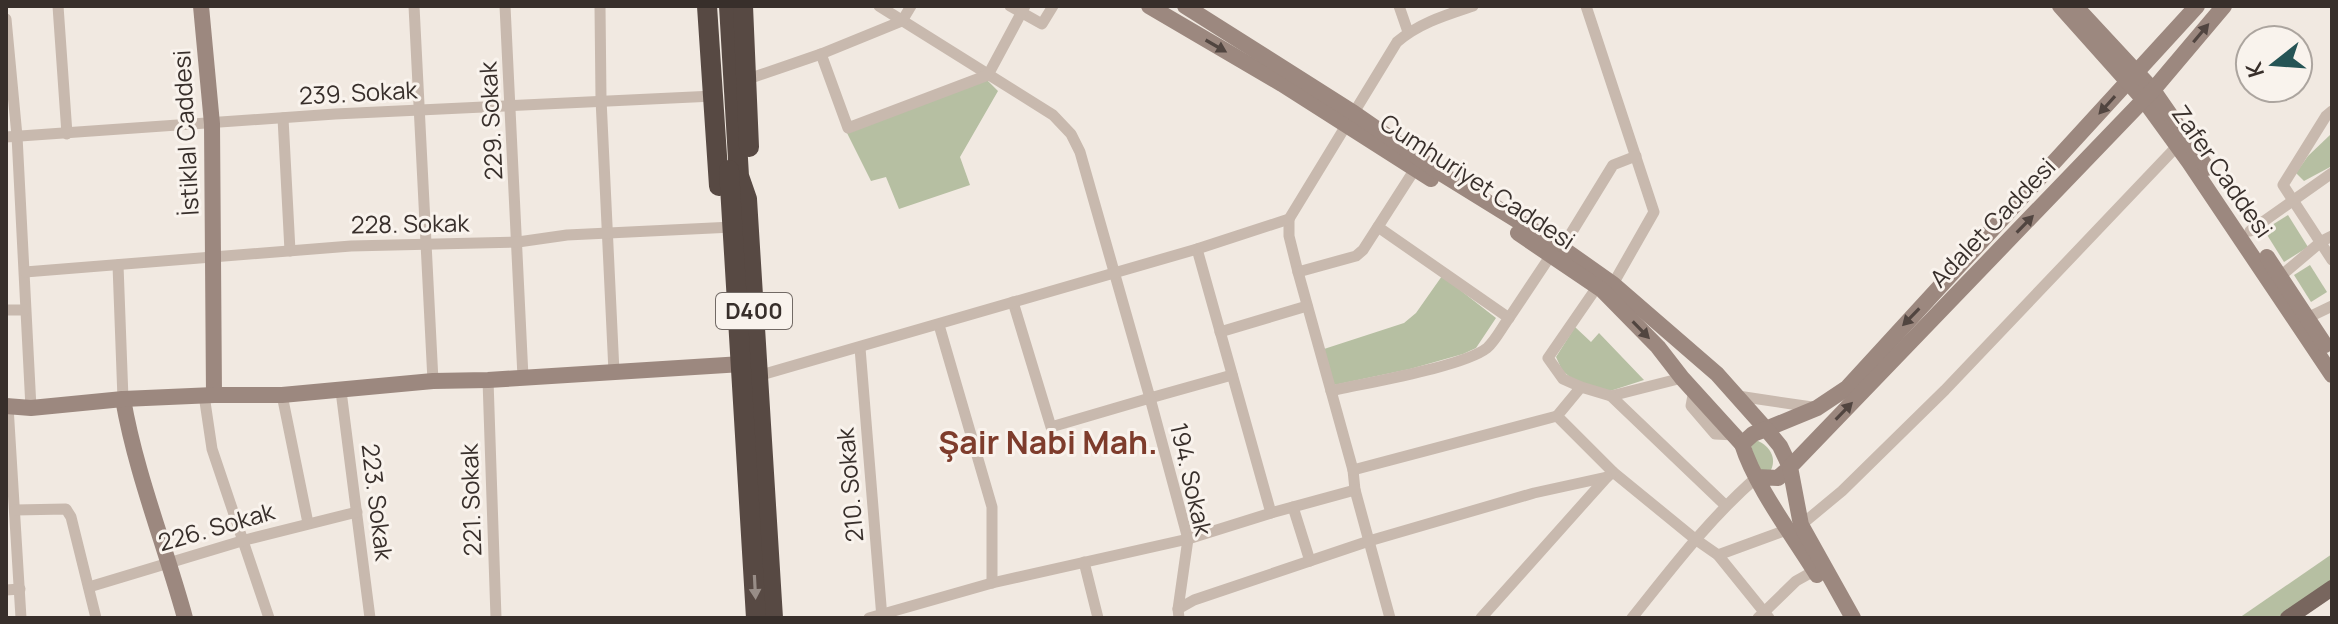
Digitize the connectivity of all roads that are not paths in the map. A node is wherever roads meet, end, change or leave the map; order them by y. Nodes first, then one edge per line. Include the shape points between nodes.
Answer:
1 (58, 6) edge
2 (201, 6) edge
3 (414, 6) edge
4 (505, 6) edge
5 (600, 6) edge
6 (707, 6) edge
7 (720, 6) edge
8 (729, 6) edge
9 (743, 6) edge
10 (879, 6) edge
11 (911, 6) edge
12 (1010, 6) edge
13 (1053, 6) edge
14 (1149, 6) edge
15 (1185, 6) edge
16 (1399, 6) edge
17 (1473, 6) edge
18 (1586, 6) edge
19 (2060, 6) edge
20 (2075, 6) edge
21 (2197, 6) edge
22 (2224, 6) edge
23 (1023, 10) edge
24 (6, 19) edge
25 (902, 21) junction
26 (1408, 32) junction
27 (821, 54) junction
28 (988, 75) junction
29 (2132, 78) junction
30 (748, 79) junction
31 (2148, 95) junction
32 (714, 96) junction
33 (601, 99) junction
34 (512, 105) junction
35 (420, 111) junction
36 (2332, 111) edge
37 (283, 118) junction
38 (1350, 118) junction
39 (212, 124) junction
40 (67, 134) junction
41 (11, 136) edge
42 (2181, 141) junction
43 (1636, 156) junction
44 (1415, 169) junction
45 (2332, 173) edge
46 (747, 199) junction
47 (2292, 199) junction
48 (1289, 219) junction
49 (733, 227) junction
50 (1378, 227) junction
51 (2250, 231) junction
52 (607, 234) junction
53 (2327, 239) edge
54 (518, 242) junction
55 (428, 245) junction
56 (1197, 249) junction
57 (290, 251) junction
58 (1557, 252) junction
59 (215, 258) junction
60 (2332, 260) edge
61 (118, 265) junction
62 (25, 272) junction
63 (1113, 272) junction
64 (1298, 272) junction
65 (2275, 281) junction
66 (1605, 286) junction
67 (1013, 302) junction
68 (1307, 306) junction
69 (2332, 306) edge
70 (6, 310) edge
71 (25, 310) junction
72 (1509, 318) junction
73 (2307, 318) junction
74 (939, 325) junction
75 (1220, 332) junction
76 (860, 348) junction
77 (2332, 356) edge
78 (750, 370) junction
79 (614, 372) junction
80 (1232, 375) junction
81 (2332, 375) edge
82 (523, 377) junction
83 (488, 380) junction
84 (433, 381) junction
85 (1688, 384) junction
86 (1581, 387) junction
87 (341, 391) junction
88 (1331, 391) junction
89 (209, 395) junction
90 (282, 395) junction
91 (1611, 396) junction
92 (1734, 396) junction
93 (1150, 398) junction
94 (123, 399) junction
95 (7, 406) edge
96 (31, 408) junction
97 (1817, 408) junction
98 (1557, 416) junction
99 (1766, 429) junction
100 (1738, 440) junction
101 (1790, 467) junction
102 (1353, 470) junction
103 (1610, 474) junction
104 (1757, 477) junction
105 (1355, 490) junction
106 (1725, 505) junction
107 (1293, 507) junction
108 (15, 510) junction
109 (357, 512) junction
110 (1271, 513) junction
111 (308, 523) junction
112 (1795, 527) junction
113 (1188, 539) junction
114 (1695, 539) junction
115 (245, 540) junction
116 (1369, 541) junction
117 (1718, 555) junction
118 (1310, 561) junction
119 (169, 562) junction
120 (1084, 562) junction
121 (1814, 571) junction
122 (992, 583) junction
123 (89, 587) junction
124 (2332, 588) edge
125 (20, 589) junction
126 (6, 590) edge
127 (2332, 600) edge
128 (1176, 615) edge
129 (1764, 616) edge
130 (882, 617) edge
131 (21, 618) edge
132 (96, 618) edge
133 (185, 618) edge
134 (269, 618) edge
135 (370, 618) edge
136 (496, 618) edge
137 (756, 618) edge
138 (773, 618) edge
139 (869, 618) edge
140 (1098, 618) edge
141 (1390, 618) edge
142 (1481, 618) edge
143 (1632, 618) edge
144 (1843, 618) edge
145 (1853, 618) edge
146 (2288, 618) edge
147 (2305, 618) edge

1 - 40 street
2 - 39 main road, İstiklal Caddesi
3 - 35 street
4 - 34 street, 229. Sokak
5 - 33 street
6 - 32 highway
7 - 49 highway, D400
8 - 46 highway, D400 via 739,176
9 - 30 highway
10 - 25 street, 194. Sokak
11 - 25 street
12 - 23 street
13 - 23 street via 1042,24
14 -> 38 main road, Cumhuriyet Caddesi
15 - 38 main road, Cumhuriyet Caddesi
16 - 26 street
17 - 26 street
18 - 43 street
19 - 29 main road, Zafer Caddesi
20 - 29 main road, Zafer Caddesi
21 - 29 main road, Adalet Caddesi
31 -> 22 main road, Adalet Caddesi
23 - 28 street
24 - 41 street
25 - 27 street
25 - 28 street, 194. Sokak
26 - 38 street
27 - 28 street via 848,128
27 - 30 street
28 - 63 street, 194. Sokak via 1053,115 1071,134
29 - 31 main road, Zafer Caddesi
29 -> 97 main road, Adalet Caddesi via 1847,388
30 - 46 highway
31 - 42 main road, Zafer Caddesi
101 -> 31 main road, Adalet Caddesi
32 - 33 street, 239. Sokak
32 - 49 highway via 719,187
33 - 34 street, 239. Sokak
33 - 52 street
34 - 35 street, 239. Sokak
34 - 54 street, 229. Sokak
35 - 37 street, 239. Sokak
35 - 55 street
36 - 47 street via 2283,185
37 - 39 street, 239. Sokak
37 - 57 street
38 - 44 main road, Cumhuriyet Caddesi
38 - 48 street
38 - 58 main road, Cumhuriyet Caddesi
39 - 40 street, 239. Sokak
39 - 59 main road, İstiklal Caddesi
40 - 41 street, 239. Sokak
41 - 62 street
42 - 51 main road, Zafer Caddesi
42 - 65 main road, Zafer Caddesi
42 - 112 street via 1945,390 1842,491
43 - 58 street via 1613,165
43 - 66 street via 1654,212
44 - 50 street
44 - 58 main road, Cumhuriyet Caddesi
45 - 47 street
46 - 78 highway, D400
47 - 51 street
47 - 53 street
48 - 56 street
48 - 64 street
49 - 52 street, 228. Sokak
49 - 78 highway, D400
50 - 64 street via 1356,256
50 - 72 street
51 - 65 main road, Zafer Caddesi
52 - 54 street, 228. Sokak
52 - 79 street
53 - 60 street
53 - 65 street
54 - 55 street, 228. Sokak
54 - 82 street, 229. Sokak
55 - 57 street, 228. Sokak
55 - 84 street
56 - 63 street
56 - 75 street
57 - 59 street, 228. Sokak
58 - 66 main road, Cumhuriyet Caddesi
58 - 72 street
59 - 61 street, 228. Sokak
59 - 89 main road, İstiklal Caddesi
61 - 62 street, 228. Sokak
61 - 94 street
62 - 71 street
63 - 67 street
63 - 93 street, 194. Sokak
64 - 68 street
65 - 73 main road, Zafer Caddesi
65 - 81 main road, Zafer Caddesi
66 -> 85 main road, Cumhuriyet Caddesi
66 - 86 street via 1548,358 1563,379
66 - 92 main road, Cumhuriyet Caddesi via 1717,374
67 - 74 street
67 - 93 street via 1051,427
68 - 75 street
68 - 88 street
69 - 73 street
70 - 71 street
71 - 96 street
72 - 88 street via 1488,347 1467,357
73 - 77 main road, Zafer Caddesi
74 - 76 street
74 - 122 street via 992,507
75 - 80 street
76 - 78 street
76 - 130 street, 210. Sokak
78 - 79 main road
78 -> 137 highway, D400
78 - 138 highway, D400
79 - 82 main road
80 - 93 street
80 - 110 street
82 - 83 main road
83 - 84 main road
83 - 136 street, 221. Sokak
84 - 87 main road
85 - 91 street
85 - 100 main road, Cumhuriyet Caddesi
86 - 91 street
86 - 98 street
87 - 90 main road
87 - 109 street, 223. Sokak
88 - 102 street
89 - 90 main road
89 - 94 main road
89 - 115 street via 212,449
90 - 111 street
91 - 106 street
92 - 97 street
92 - 99 main road, Cumhuriyet Caddesi
93 - 113 street, 194. Sokak
94 - 96 main road
94 - 119 main road via 132,448
95 - 96 main road
95 - 108 street
97 - 99 main road, Adalet Caddesi
98 - 102 street
98 - 103 street
99 - 100 main road, Adalet Caddesi
99 - 101 main road, Cumhuriyet Caddesi
100 - 104 main road, Cumhuriyet Caddesi
101 - 104 main road via 1778,478
101 - 112 main road
102 - 105 street
103 - 114 street
103 - 116 street
103 - 142 street
104 - 106 street
104 - 112 main road
105 - 107 street
105 - 116 street
106 - 114 street
107 - 110 street
107 - 118 street
108 - 123 street via 66,509
108 - 125 street
109 - 111 street, 226. Sokak
109 - 135 street, 223. Sokak
110 - 113 street
111 - 115 street, 226. Sokak
112 - 117 street
112 - 121 main road
112 - 145 main road
113 - 120 street
113 - 128 street, 194. Sokak
114 - 117 street
114 - 143 street
115 - 119 street, 226. Sokak
115 - 134 street
116 - 118 street
116 - 141 street
117 - 129 street
118 - 128 street via 1194,600
119 - 123 street, 226. Sokak
119 - 133 main road
120 - 122 street
120 - 140 street
121 - 129 street via 1796,581
121 - 144 main road
122 - 130 street
123 - 132 street
124 - 146 main road
125 - 126 street
125 - 131 street
127 - 147 main road
130 - 139 street

